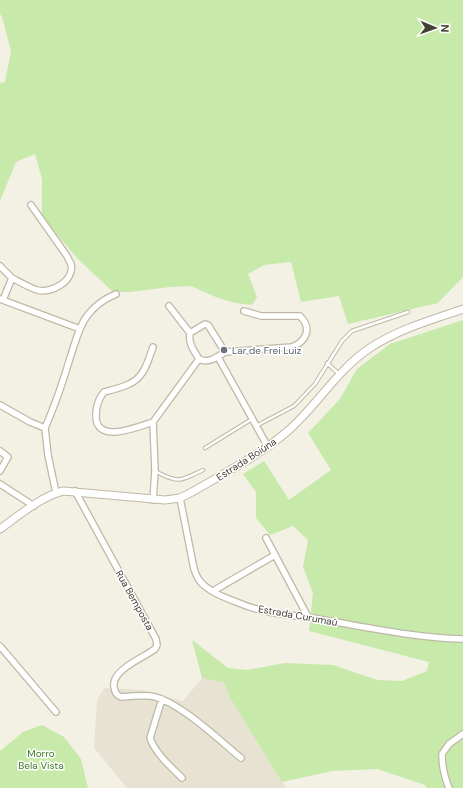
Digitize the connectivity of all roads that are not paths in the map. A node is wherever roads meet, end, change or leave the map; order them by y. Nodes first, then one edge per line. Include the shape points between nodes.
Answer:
1 (31, 205) dead end
2 (0, 266) edge
3 (12, 278) junction
4 (116, 294) dead end
5 (1, 300) edge
6 (169, 306) dead end
7 (463, 309) edge
8 (244, 311) dead end
9 (408, 312) dead end
10 (80, 329) junction
11 (190, 333) junction
12 (153, 347) dead end
13 (225, 352) junction
14 (218, 357) junction
15 (199, 360) junction
16 (327, 363) junction
17 (339, 375) junction
18 (0, 405) edge
19 (252, 419) junction
20 (153, 422) junction
21 (256, 426) junction
22 (45, 428) junction
23 (268, 447) junction
24 (205, 448) dead end
25 (0, 451) edge
26 (203, 470) dead end
27 (155, 471) junction
28 (0, 472) edge
29 (0, 484) edge
30 (75, 491) junction
31 (56, 493) junction
32 (180, 498) junction
33 (153, 500) junction
34 (34, 506) junction
35 (0, 529) edge
36 (266, 538) dead end
37 (275, 555) junction
38 (213, 590) junction
39 (308, 617) junction
40 (463, 639) edge
41 (0, 646) edge
42 (162, 699) junction
43 (56, 712) dead end
44 (463, 734) edge
45 (241, 758) dead end
46 (182, 778) dead end
47 (449, 788) edge

1 - 3 street via 67,256 71,272 67,280 48,290 38,290
2 - 3 street
3 - 5 street
4 - 10 street via 94,307
5 - 10 street
6 - 11 street
7 - 17 street, Estrada Boiúna via 398,332 369,348
8 - 13 street via 261,316 300,316 307,328 305,338 292,347
9 - 16 lane via 352,331
10 - 22 street
11 - 13 street via 201,325 208,325
11 - 15 street via 189,340
12 - 20 street via 139,377 130,384 104,392 96,409 96,420 103,431 115,433
13 - 14 street
14 - 15 street via 204,362
14 - 19 street
15 - 20 street
16 - 17 lane
16 - 21 lane via 315,384 294,406
17 - 23 street, Estrada Boiúna via 290,429
18 - 22 street
19 - 21 street
19 - 24 lane
20 - 27 street
21 - 23 street
22 - 31 street
23 - 32 street, Estrada Boiúna
25 - 28 street via 8,457
26 - 27 lane via 177,481
27 - 33 street
29 - 34 street
30 - 31 street, Estrada Boiúna
30 - 33 street, Estrada Boiúna
30 - 42 street, Rua Bemposta via 156,639 155,649 128,665 116,676 113,682 114,689 121,697 150,696
31 - 34 street, Estrada Boiúna
32 - 33 street, Estrada Boiúna
32 - 38 street, Estrada Curumaú via 194,569 199,580
34 - 35 street, Estrada Boiúna
36 - 37 street
37 - 38 street
37 - 39 street
38 - 39 street, Estrada Curumaú via 245,606 278,614
39 - 40 street, Estrada Curumaú via 408,634
41 - 43 street
42 - 45 street, Rua Bemposta via 190,716
42 - 46 street via 150,738 152,744
44 - 47 street via 449,744 442,754 444,778

